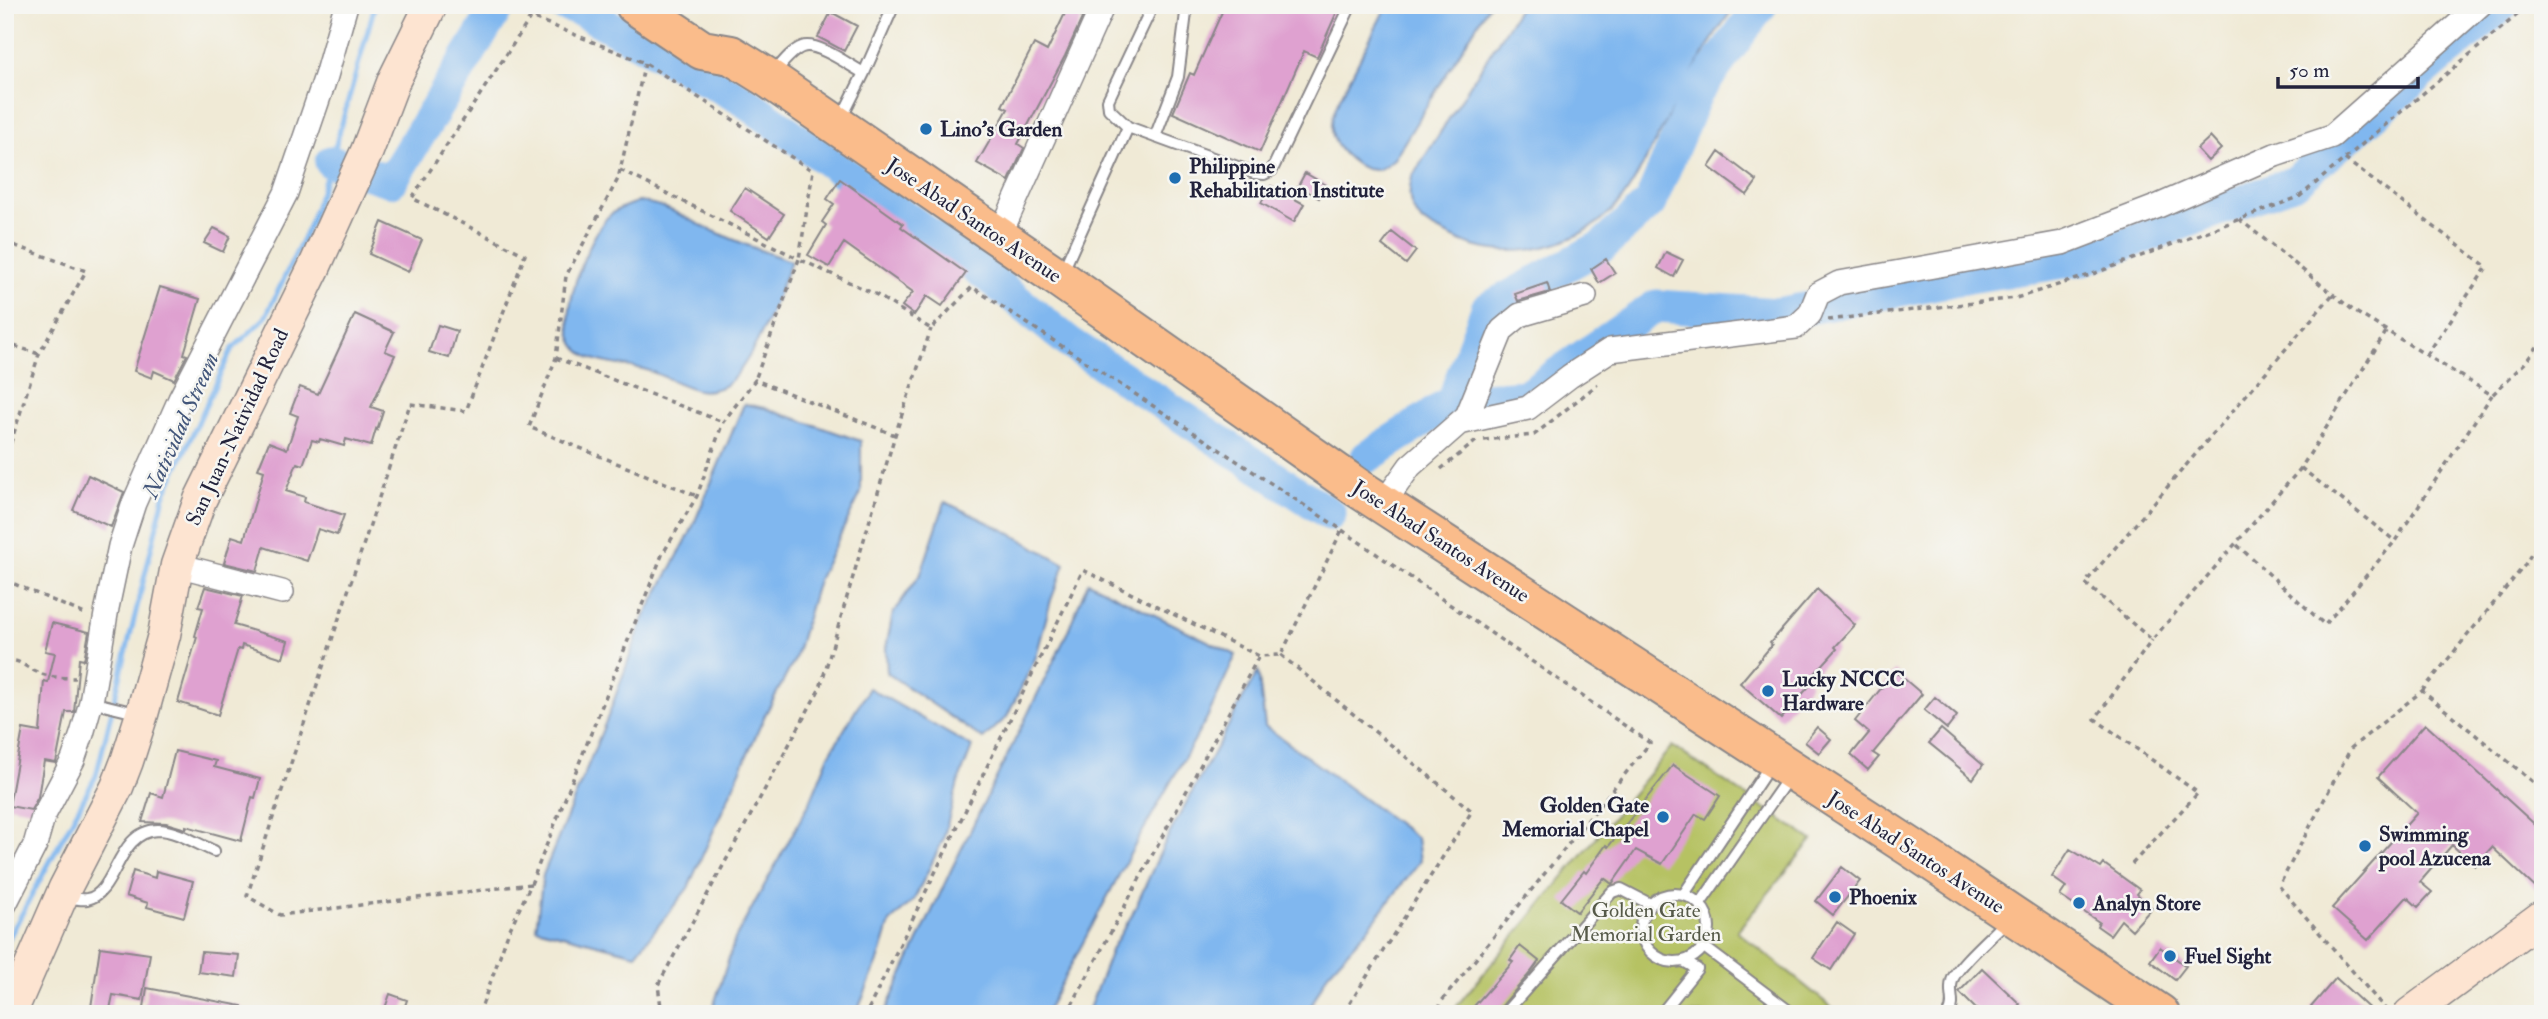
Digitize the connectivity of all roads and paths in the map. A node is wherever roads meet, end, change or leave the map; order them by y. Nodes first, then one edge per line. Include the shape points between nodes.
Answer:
1 (346, 5) edge
2 (431, 5) edge
3 (635, 5) edge
4 (679, 5) edge
5 (894, 5) edge
6 (1103, 5) edge
7 (1153, 5) edge
8 (1187, 5) edge
9 (1352, 5) edge
10 (2480, 5) edge
11 (732, 55) junction
12 (645, 63) junction
13 (864, 73) junction
14 (768, 78) junction
15 (837, 126) junction
16 (1128, 127) junction
17 (1155, 137) junction
18 (2344, 159) dead end
19 (620, 170) junction
20 (2239, 219) dead end
21 (999, 237) junction
22 (5, 242) edge
23 (799, 259) junction
24 (1059, 278) junction
25 (2333, 294) junction
26 (1585, 296) dead end
27 (931, 329) junction
28 (2386, 332) junction
29 (2543, 339) edge
30 (5, 343) edge
31 (39, 354) junction
32 (2426, 356) junction
33 (556, 358) junction
34 (755, 380) junction
35 (2492, 395) junction
36 (1463, 419) junction
37 (723, 422) junction
38 (895, 435) junction
39 (5, 461) edge
40 (2301, 468) junction
41 (697, 496) junction
42 (1383, 504) junction
43 (1342, 530) junction
44 (2543, 535) edge
45 (2395, 541) junction
46 (2237, 545) junction
47 (177, 565) junction
48 (5, 580) edge
49 (282, 592) dead end
50 (104, 623) junction
51 (2152, 640) junction
52 (1281, 655) junction
53 (1259, 656) junction
54 (5, 660) edge
55 (95, 678) junction
56 (2422, 691) junction
57 (95, 703) junction
58 (137, 713) junction
59 (1784, 766) junction
60 (2543, 790) edge
61 (214, 851) dead end
62 (2132, 864) dead end
63 (531, 884) junction
64 (1684, 894) junction
65 (61, 897) junction
66 (5, 904) edge
67 (1650, 904) junction
68 (1700, 904) junction
69 (2013, 915) junction
70 (2543, 916) edge
71 (1704, 947) junction
72 (1685, 961) junction
73 (10, 1014) edge
74 (479, 1014) edge
75 (662, 1014) edge
76 (866, 1014) edge
77 (1067, 1014) edge
78 (1343, 1014) edge
79 (1438, 1014) edge
80 (1504, 1014) edge
81 (1661, 1014) edge
82 (1793, 1014) edge
83 (1949, 1014) edge
84 (2160, 1014) edge
85 (2387, 1014) edge
86 (2410, 1014) edge

1 - 50 street via 286,193 184,390 134,503
2 - 47 street, San Juan-Natividad Road via 314,268 200,500
3 - 11 highway, Jose Abad Santos Avenue via 702,50
4 - 11 highway, Jose Abad Santos Avenue via 715,30
5 - 13 lane
6 - 21 street
7 - 16 lane via 1108,100 1109,109
8 - 17 lane via 1178,77
9 - 17 lane via 1272,170 1254,173
10 - 36 street via 2332,136 2275,155 2156,208 2062,243 1839,283 1796,327 1610,350 1528,408
11 - 14 highway, Jose Abad Santos Avenue
12 - 19 path
12 - 23 path via 813,171
12 - 63 path via 531,17 412,198 524,255 466,411 410,404 247,896 280,915
13 - 14 lane via 814,46 793,53
13 - 15 lane
14 - 15 highway, Jose Abad Santos Avenue
15 - 21 highway, Jose Abad Santos Avenue
16 - 17 lane
16 - 24 lane
18 - 32 path via 2487,267
19 - 23 path
19 - 33 path via 566,276
20 - 25 path
21 - 24 highway, Jose Abad Santos Avenue
22 - 31 path via 86,271
23 - 27 path via 877,295
23 - 34 path
24 - 42 highway, Jose Abad Santos Avenue
25 - 28 path
25 - 51 path via 2085,583
26 - 36 street via 1520,315 1502,330
27 - 38 path
27 - 43 path via 972,286
28 - 32 path
28 - 40 path
29 - 35 path
30 - 31 path
31 - 39 path
32 - 35 path
33 - 37 path
33 - 41 path via 529,427
34 - 37 path
34 - 38 path
35 - 45 path
36 - 42 street via 1410,466
37 - 41 path
38 - 75 path via 820,688 658,985
40 - 45 path
40 - 46 path
41 - 63 path via 662,555
42 - 59 highway, Jose Abad Santos Avenue
43 - 52 path
43 - 79 path via 1650,743 1441,1002
44 - 56 path via 2524,566
45 - 46 path via 2325,625
46 - 51 path
47 - 49 street
47 - 58 street, San Juan-Natividad Road via 163,635
48 - 50 path
50 - 55 street
51 - 62 path via 2095,719 2198,793
52 - 53 path
52 - 78 path via 1472,811
53 - 76 path via 1083,570
53 - 77 path
54 - 55 path via 22,661 31,670 55,678
55 - 57 street
56 - 60 path
56 - 85 path via 2351,748 2279,886
57 - 58 lane
57 - 66 street
58 - 65 street, San Juan-Natividad Road via 117,786
59 - 64 lane
59 - 68 lane
59 - 69 highway, Jose Abad Santos Avenue
61 - 65 lane via 173,833 147,832 130,844 96,895
63 - 74 path
64 - 67 lane via 1665,894
64 - 68 lane
65 - 73 street, San Juan-Natividad Road
67 - 72 lane via 1643,915 1643,940 1660,959
67 - 80 lane via 1621,889 1612,892
68 - 71 lane via 1710,930
69 - 83 lane via 1952,979
69 - 84 highway, Jose Abad Santos Avenue
70 - 86 street
71 - 72 lane
71 - 82 lane
72 - 81 lane via 1698,969

